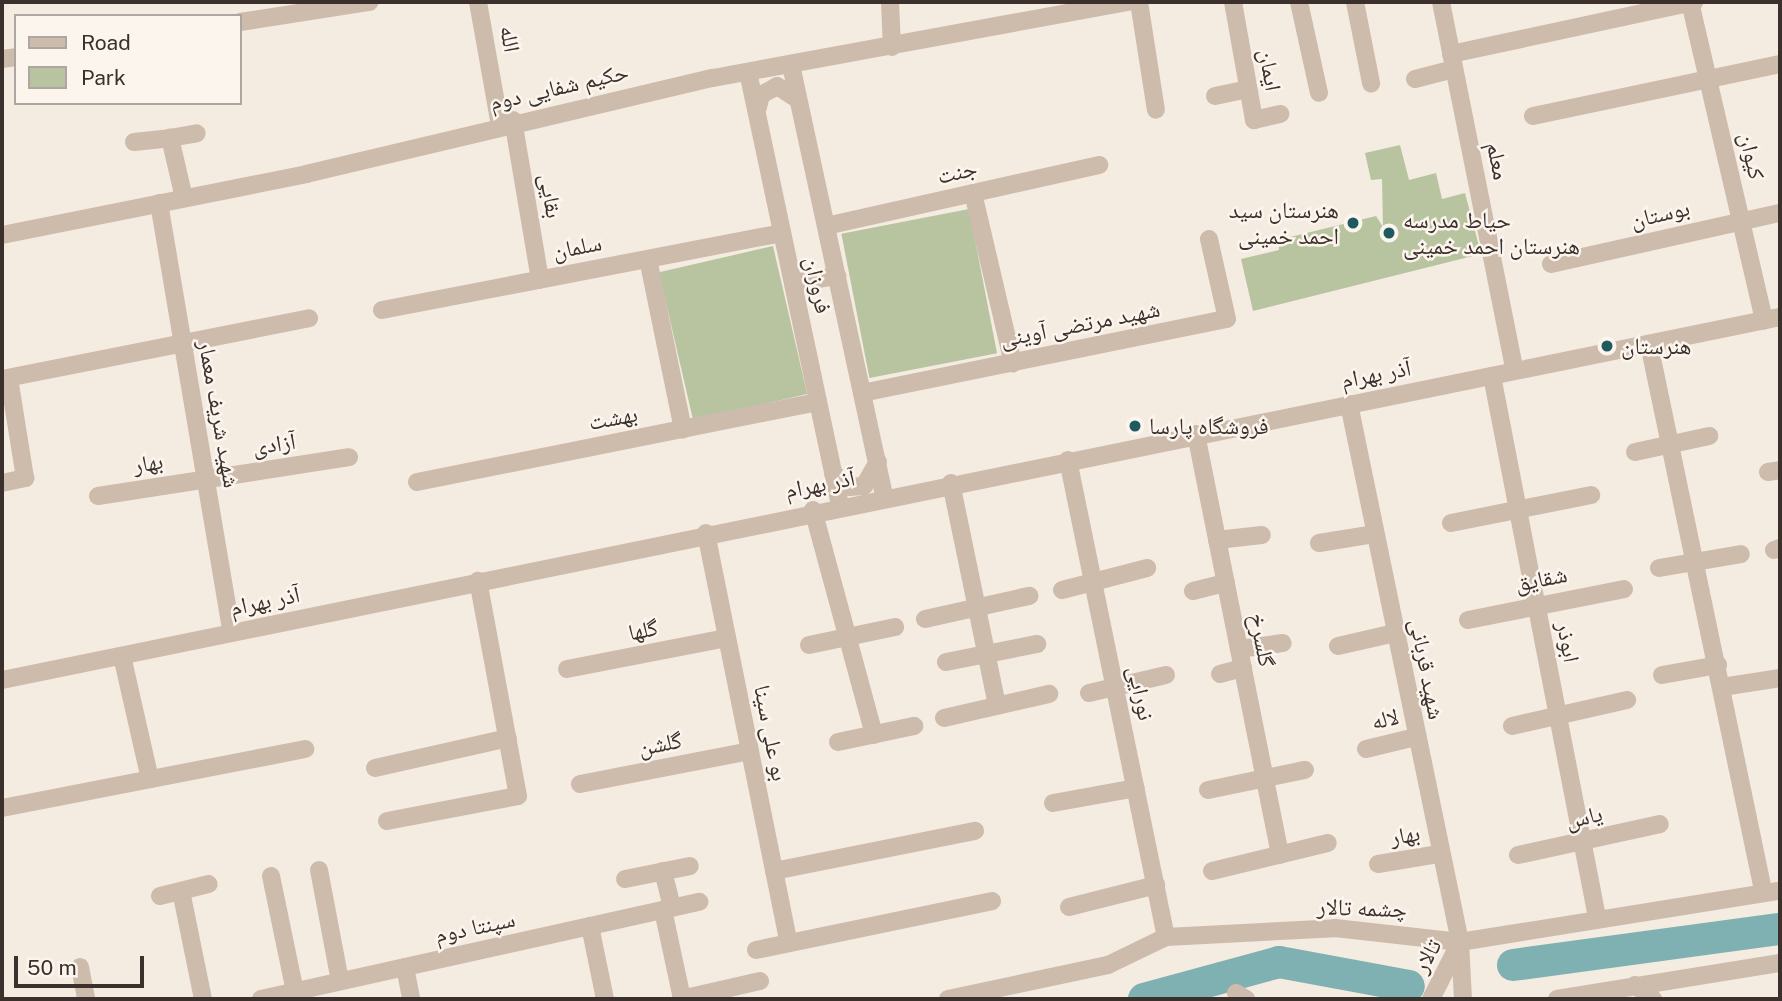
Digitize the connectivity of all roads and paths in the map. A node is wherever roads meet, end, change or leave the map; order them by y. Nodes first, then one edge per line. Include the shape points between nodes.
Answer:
1 (369, 2) edge
2 (478, 2) edge
3 (890, 2) edge
4 (1129, 2) edge
5 (1139, 2) edge
6 (1233, 2) edge
7 (1299, 2) edge
8 (1355, 2) edge
9 (1441, 2) edge
10 (1692, 2) edge
11 (242, 22) edge
12 (892, 47) junction
13 (1453, 62) junction
14 (1780, 64) edge
15 (791, 65) junction
16 (747, 72) junction
17 (1710, 77) junction
18 (1415, 79) dead end
19 (1371, 83) dead end
20 (1248, 89) junction
21 (1319, 93) dead end
22 (1215, 96) dead end
23 (797, 99) junction
24 (758, 107) junction
25 (1156, 110) dead end
26 (1280, 114) dead end
27 (1533, 116) dead end
28 (506, 123) junction
29 (197, 132) dead end
30 (170, 138) junction
31 (134, 142) dead end
32 (1099, 165) dead end
33 (973, 193) junction
34 (184, 198) junction
35 (159, 203) junction
36 (1780, 212) edge
37 (1742, 221) junction
38 (826, 226) junction
39 (782, 233) junction
40 (2, 235) edge
41 (1209, 239) dead end
42 (648, 259) junction
43 (1551, 264) dead end
44 (837, 276) junction
45 (540, 280) junction
46 (793, 282) junction
47 (382, 310) dead end
48 (309, 318) dead end
49 (1772, 319) edge
50 (1650, 344) junction
51 (183, 348) junction
52 (1013, 363) junction
53 (1515, 372) junction
54 (1492, 376) junction
55 (5, 379) edge
56 (862, 393) junction
57 (818, 402) junction
58 (1349, 404) junction
59 (683, 429) junction
60 (1196, 434) junction
61 (1709, 436) dead end
62 (1671, 444) junction
63 (1635, 452) dead end
64 (349, 457) dead end
65 (1068, 460) junction
66 (877, 462) junction
67 (833, 472) junction
68 (206, 479) junction
69 (417, 482) dead end
70 (2, 483) edge
71 (951, 483) junction
72 (1591, 495) dead end
73 (98, 496) dead end
74 (884, 496) junction
75 (840, 505) junction
76 (1517, 507) junction
77 (813, 510) junction
78 (1451, 523) dead end
79 (706, 533) junction
80 (1375, 534) junction
81 (1262, 535) dead end
82 (1217, 540) junction
83 (1319, 543) dead end
84 (1741, 554) dead end
85 (1696, 559) junction
86 (1659, 568) dead end
87 (1147, 569) dead end
88 (478, 581) junction
89 (1093, 581) junction
90 (1226, 583) junction
91 (1625, 589) dead end
92 (1062, 590) dead end
93 (1193, 591) dead end
94 (1029, 596) dead end
95 (1536, 604) junction
96 (977, 607) junction
97 (925, 619) dead end
98 (1468, 620) dead end
99 (895, 627) dead end
100 (232, 633) junction
101 (1395, 633) junction
102 (847, 637) junction
103 (727, 638) junction
104 (1283, 643) dead end
105 (1037, 644) dead end
106 (809, 645) dead end
107 (1338, 646) dead end
108 (1239, 649) junction
109 (987, 654) junction
110 (122, 656) junction
111 (946, 662) dead end
112 (1718, 666) junction
113 (1243, 668) junction
114 (567, 670) dead end
115 (1220, 674) dead end
116 (1166, 675) dead end
117 (1662, 675) dead end
118 (1780, 678) edge
119 (2, 680) edge
120 (1115, 687) junction
121 (1722, 687) junction
122 (1089, 693) dead end
123 (1049, 694) dead end
124 (1627, 700) dead end
125 (997, 705) junction
126 (1557, 715) junction
127 (944, 718) dead end
128 (914, 726) dead end
129 (1512, 726) dead end
130 (874, 735) junction
131 (1416, 737) junction
132 (508, 738) junction
133 (838, 742) dead end
134 (305, 749) dead end
135 (1366, 749) dead end
136 (750, 751) junction
137 (375, 768) dead end
138 (1305, 770) dead end
139 (1264, 776) junction
140 (149, 779) junction
141 (580, 784) dead end
142 (1136, 789) junction
143 (1208, 790) dead end
144 (1053, 803) dead end
145 (2, 808) edge
146 (387, 821) dead end
147 (1660, 824) dead end
148 (975, 831) dead end
149 (1328, 843) dead end
150 (1582, 843) junction
151 (1439, 854) junction
152 (1280, 855) junction
153 (1518, 855) dead end
154 (1378, 864) dead end
155 (690, 866) dead end
156 (319, 870) dead end
157 (663, 871) junction
158 (774, 871) junction
159 (1212, 871) dead end
160 (271, 876) dead end
161 (625, 879) dead end
162 (209, 884) dead end
163 (1156, 885) junction
164 (181, 891) junction
165 (1772, 891) edge
166 (160, 896) dead end
167 (992, 901) dead end
168 (699, 902) dead end
169 (1069, 907) dead end
170 (668, 909) junction
171 (1597, 917) junction
172 (590, 926) junction
173 (1167, 937) junction
174 (1460, 942) junction
175 (789, 943) junction
176 (757, 950) dead end
177 (1780, 963) edge
178 (80, 967) dead end
179 (405, 967) junction
180 (760, 981) dead end
181 (1635, 985) junction
182 (332, 988) edge
183 (295, 992) junction
184 (86, 999) edge
185 (203, 999) edge
186 (261, 999) edge
187 (411, 999) edge
188 (605, 999) edge
189 (682, 999) edge
190 (948, 999) edge
191 (1432, 999) edge
192 (1463, 999) edge
193 (1557, 999) edge
194 (1653, 999) edge

1 - 11 street
2 - 28 street, الله
3 - 12 street
4 - 12 street, حکیم شفایی دوم
5 - 25 street
6 - 20 street, ایمان
7 - 21 street
8 - 19 street
9 - 13 street, معلم
10 - 13 street
10 - 17 street, کیوان
12 - 15 street, حکیم شفایی دوم
13 - 18 street
13 - 53 street, معلم
14 - 17 street
15 - 16 street, حکیم شفایی دوم
15 - 23 street, فروزان
16 - 24 street, فروزان
16 - 28 street, حکیم شفایی دوم
17 - 27 street
17 - 37 street, کیوان
20 - 22 street
20 - 26 street, ایمان via 1254,120
23 - 24 street via 777,86 761,95
23 - 38 street, فروزان
24 - 39 street, فروزان
28 - 34 street, حکیم شفایی دوم
28 - 45 street, بقایی
29 - 30 street
30 - 31 street
30 - 34 street
32 - 33 street, جنت
33 - 38 street, جنت
33 - 52 street
34 - 35 street, حکیم شفایی دوم
35 - 40 street, حکیم شفایی دوم
35 - 51 street, شهید شریف معمار
36 - 37 street, بوستان
37 - 43 street, بوستان
37 - 49 street, کیوان
38 - 44 street, فروزان
39 - 42 street, سلمان
39 - 46 street, فروزان
41 - 52 street, شهید مرتضی آوینی via 1227,319
42 - 45 street, سلمان
42 - 59 street
44 - 46 street
44 - 56 street, فروزان
45 - 47 street, سلمان
46 - 57 street, فروزان
48 - 51 street
49 - 50 street, آذر بهرام
50 - 53 street, آذر بهرام
50 - 62 street
51 - 55 street
51 - 68 street, شهید شریف معمار
52 - 56 street, شهید مرتضی آوینی
53 - 54 street, آذر بهرام
54 - 58 street, آذر بهرام
54 - 76 street, ابوذر
55 - 70 street via 25,478
56 - 66 street, فروزان
57 - 59 street, بهشت
57 - 67 street, فروزان
58 - 60 street, آذر بهرام
58 - 80 street, شهید قربانی
59 - 69 street, بهشت
60 - 65 street, آذر بهرام
60 - 82 street, گلسرخ
61 - 62 street
62 - 63 street
62 - 85 street
64 - 68 street, آزادی
65 - 71 street, آذر بهرام
65 - 89 street, نورایی
66 - 67 street via 870,482 856,488
66 - 74 street, فروزان
67 - 75 street, فروزان
68 - 73 street, بهار
68 - 100 street, شهید شریف معمار
71 - 74 street, آذر بهرام
71 - 96 street
72 - 76 street
74 - 75 street, آذر بهرام
75 - 77 street, آذر بهرام
76 - 78 street
76 - 95 street, ابوذر
77 - 79 street, آذر بهرام
77 - 102 street
79 - 88 street, آذر بهرام
79 - 103 street, بو علی سینا
80 - 83 street
80 - 101 street, شهید قربانی
81 - 82 street
82 - 90 street, گلسرخ
84 - 85 street
85 - 86 street
85 - 112 street
87 - 89 street
88 - 100 street, آذر بهرام
88 - 132 street
89 - 92 street
89 - 120 street, نورایی
90 - 93 street
90 - 108 street, گلسرخ
91 - 95 street, شقایق
94 - 96 street
95 - 98 street, شقایق
95 - 126 street, ابوذر
96 - 97 street
96 - 109 street
99 - 102 street
100 - 110 street, آذر بهرام
101 - 107 street
101 - 131 street, شهید قربانی
102 - 106 street
102 - 130 street
103 - 114 street, گلها
103 - 136 street, بو علی سینا
104 - 108 street
105 - 109 street
108 - 113 street, گلسرخ
109 - 111 street
109 - 125 street
110 - 119 street, آذر بهرام
110 - 140 street
112 - 117 street
112 - 121 street
113 - 115 street
113 - 139 street, گلسرخ
116 - 120 street
118 - 121 street
120 - 122 street
120 - 142 street, نورایی
121 - 165 street
123 - 125 street
124 - 126 street
125 - 127 street
126 - 129 street
126 - 150 street, ابوذر
128 - 130 street
130 - 133 street
131 - 135 street, لاله
131 - 151 street, شهید قربانی
132 - 137 street
132 - 146 street via 518,796
134 - 140 street
136 - 141 street, گلشن
136 - 158 street, بو علی سینا
138 - 139 street
139 - 143 street
139 - 152 street, گلسرخ
140 - 145 street
142 - 144 street
142 - 163 street, نورایی
147 - 150 street, یاس
148 - 158 street
149 - 152 street
150 - 153 street, یاس
150 - 171 street, ابوذر
151 - 154 street, بهار
151 - 174 street, شهید قربانی
152 - 159 street
155 - 157 street
156 - 182 street
157 - 161 street
157 - 170 street
158 - 175 street, بو علی سینا
160 - 183 street
162 - 164 street
163 - 169 street
163 - 173 street, نورایی
164 - 166 street
164 - 185 street
165 - 171 street, چشمه تالار
167 - 175 street
168 - 170 street, سپنتا دوم
170 - 172 street, سپنتا دوم
170 - 189 street
171 - 174 street, چشمه تالار
172 - 179 street, سپنتا دوم
172 - 188 street
173 - 174 street, چشمه تالار via 1335,928
173 - 190 street, چشمه تالار via 1108,965
174 - 191 street, تالار
174 - 192 street, تالار
175 - 176 street
177 - 181 street
178 - 184 street
179 - 182 street, سپنتا دوم
179 - 187 street
180 - 189 street
181 - 193 street
181 - 194 street
182 - 183 street, سپنتا دوم
183 - 186 street, سپنتا دوم

